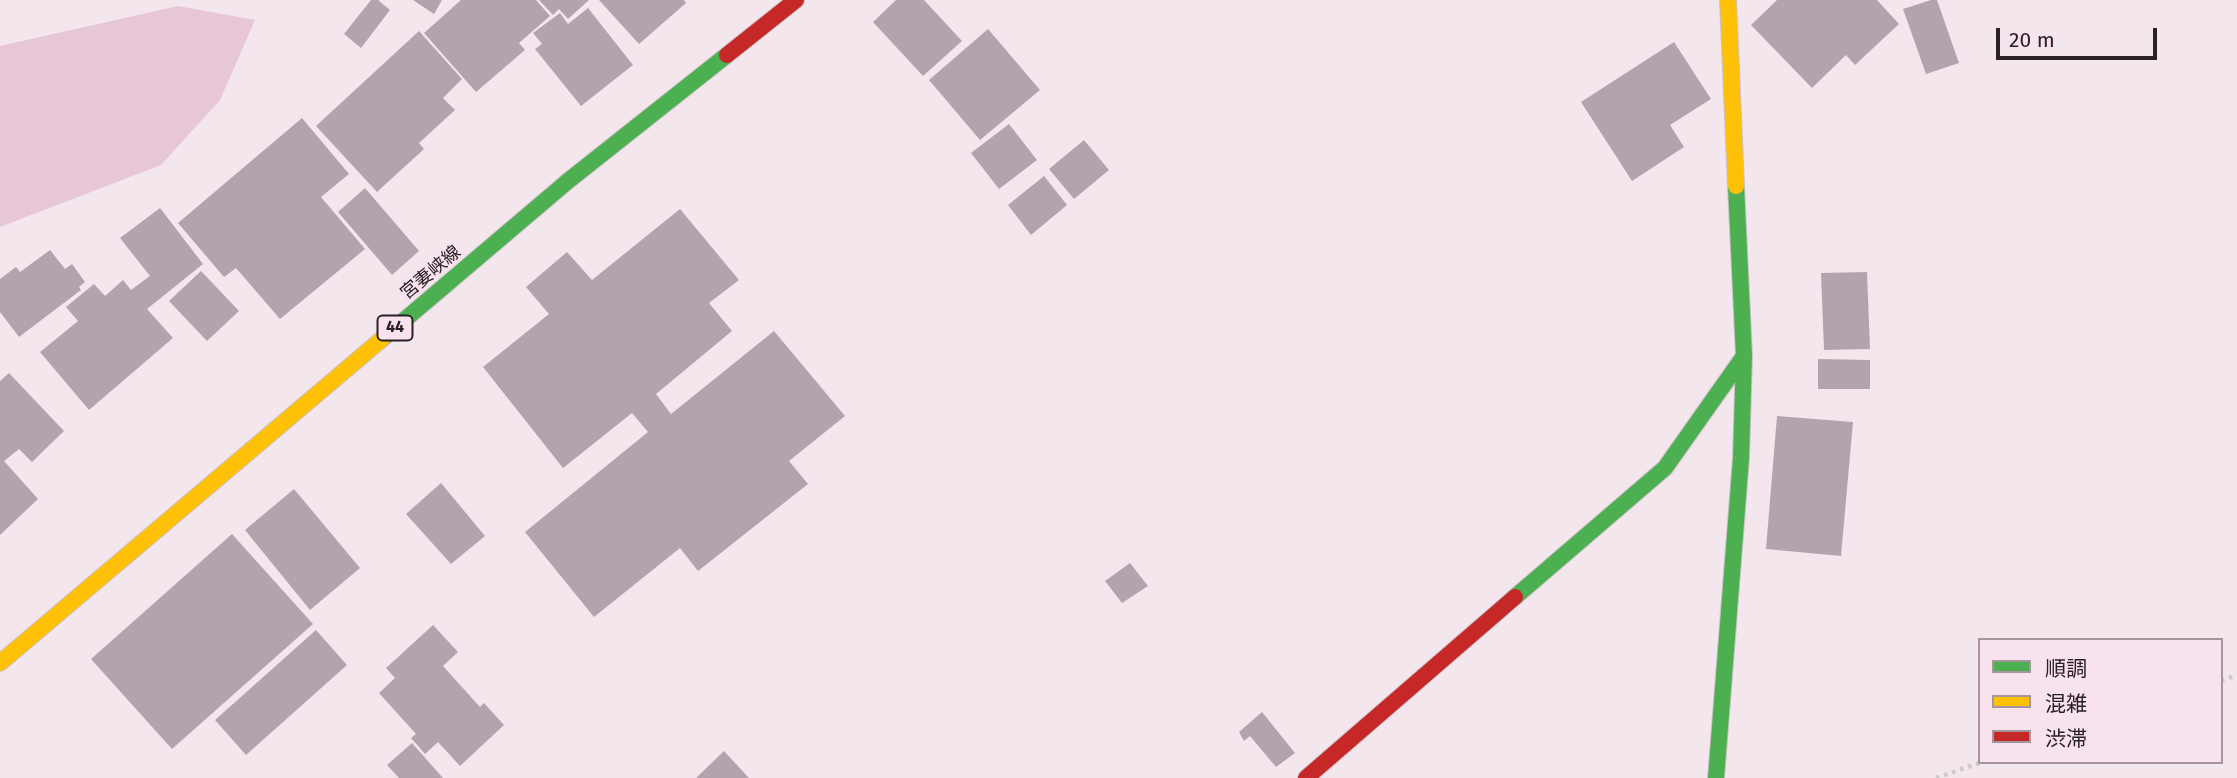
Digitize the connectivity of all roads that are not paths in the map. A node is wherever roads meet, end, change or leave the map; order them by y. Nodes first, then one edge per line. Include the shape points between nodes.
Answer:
1 (796, 0) edge
2 (1728, 0) edge
3 (1744, 356) junction
4 (0, 663) edge
5 (1306, 778) edge
6 (1716, 778) edge

1 - 4 street, 宮妻峡線 / 44 via 568,181
2 - 3 street
3 - 5 street via 1665,468
3 - 6 street via 1741,458

